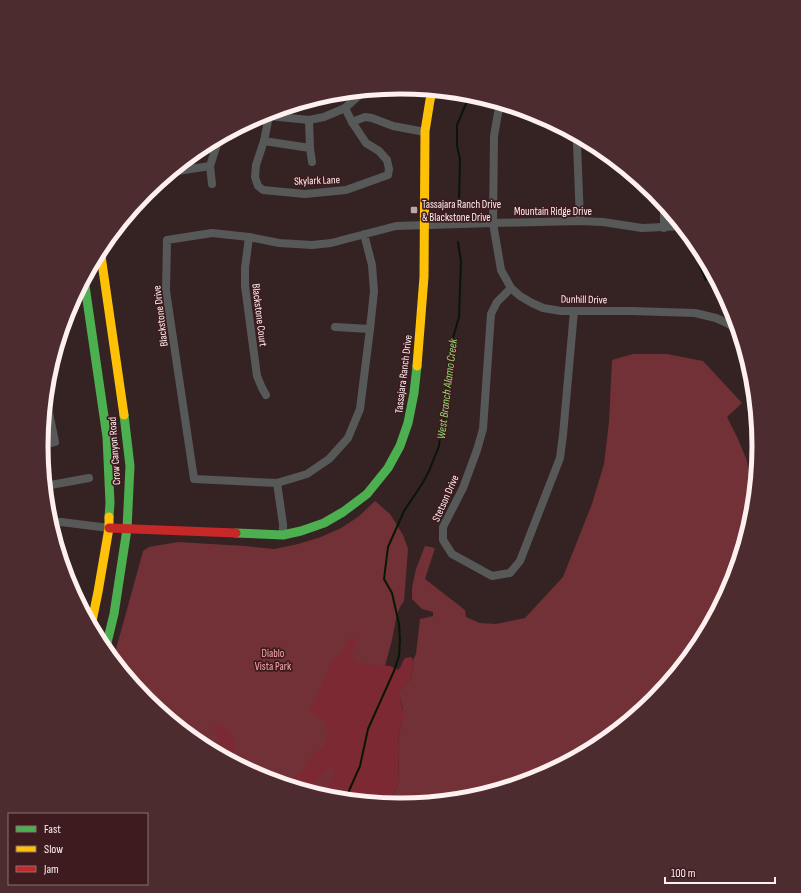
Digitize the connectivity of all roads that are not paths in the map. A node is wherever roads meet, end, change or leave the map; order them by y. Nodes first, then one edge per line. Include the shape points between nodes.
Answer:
1 (431, 96) edge
2 (358, 97) edge
3 (345, 108) junction
4 (500, 109) edge
5 (278, 116) edge
6 (309, 120) junction
7 (266, 121) edge
8 (352, 122) junction
9 (425, 132) junction
10 (264, 141) junction
11 (578, 142) edge
12 (217, 146) edge
13 (310, 148) junction
14 (312, 162) dead end
15 (210, 166) junction
16 (182, 170) edge
17 (212, 184) dead end
18 (664, 212) edge
19 (580, 221) junction
20 (493, 223) junction
21 (424, 226) junction
22 (676, 227) edge
23 (664, 228) junction
24 (364, 234) junction
25 (249, 237) junction
26 (102, 260) edge
27 (85, 288) edge
28 (511, 288) junction
29 (574, 311) junction
30 (729, 324) edge
31 (335, 327) dead end
32 (370, 329) junction
33 (266, 395) dead end
34 (50, 416) edge
35 (48, 444) edge
36 (89, 478) dead end
37 (277, 483) junction
38 (50, 485) edge
39 (57, 523) edge
40 (109, 528) junction
41 (127, 529) junction
42 (283, 535) junction
43 (93, 618) edge
44 (107, 642) edge

1 - 9 main road, Tassajara Ranch Drive
2 - 3 street
3 - 6 street
3 - 8 street, Skylark Lane
4 - 20 street, Dunhill Drive via 494,136
5 - 6 street
6 - 13 street
7 - 10 street, Skylark Lane
8 - 9 street via 365,117
8 - 10 street, Skylark Lane via 366,142 388,160 389,169 388,175 346,190 305,194 263,190 258,186 255,177 256,164
9 - 21 main road, Tassajara Ranch Drive
10 - 13 street
11 - 19 street
12 - 15 street
13 - 14 street
15 - 16 street
15 - 17 street
18 - 23 street
19 - 20 street, Mountain Ridge Drive
19 - 23 street, Mountain Ridge Drive
20 - 21 street, Mountain Ridge Drive
20 - 28 street, Dunhill Drive via 501,270
21 - 24 street, Blackstone Drive via 396,226
21 - 42 main road, Tassajara Ranch Drive via 424,277 414,393 400,446 388,468 367,494 324,523
22 - 23 street, Mountain Ridge Drive
24 - 25 street, Blackstone Drive via 312,245 279,243
24 - 32 street, Blackstone Drive via 372,265 374,291
25 - 33 street, Blackstone Court via 244,286 257,376
25 - 37 street, Blackstone Drive via 212,233 167,240 166,291 194,479
26 - 41 main road, Crow Canyon Road via 127,433 130,466
27 - 40 main road, Crow Canyon Road via 107,437
28 - 29 street, Dunhill Drive via 520,296 543,308
28 - 29 street, Stetson Drive via 497,302 491,314 483,429 463,488 443,527 443,540 452,554 492,576 510,573 520,561 560,458
29 - 30 street, Dunhill Drive via 695,313
31 - 32 street
32 - 37 street, Blackstone Drive via 360,409 348,438 329,459 307,474
34 - 35 street via 55,442
36 - 38 street
37 - 42 street
39 - 40 street
40 - 41 main road, Tassajara Ranch Drive
40 - 43 main road, Crow Canyon Road
41 - 42 main road, Tassajara Ranch Drive
41 - 44 main road, Crow Canyon Road

